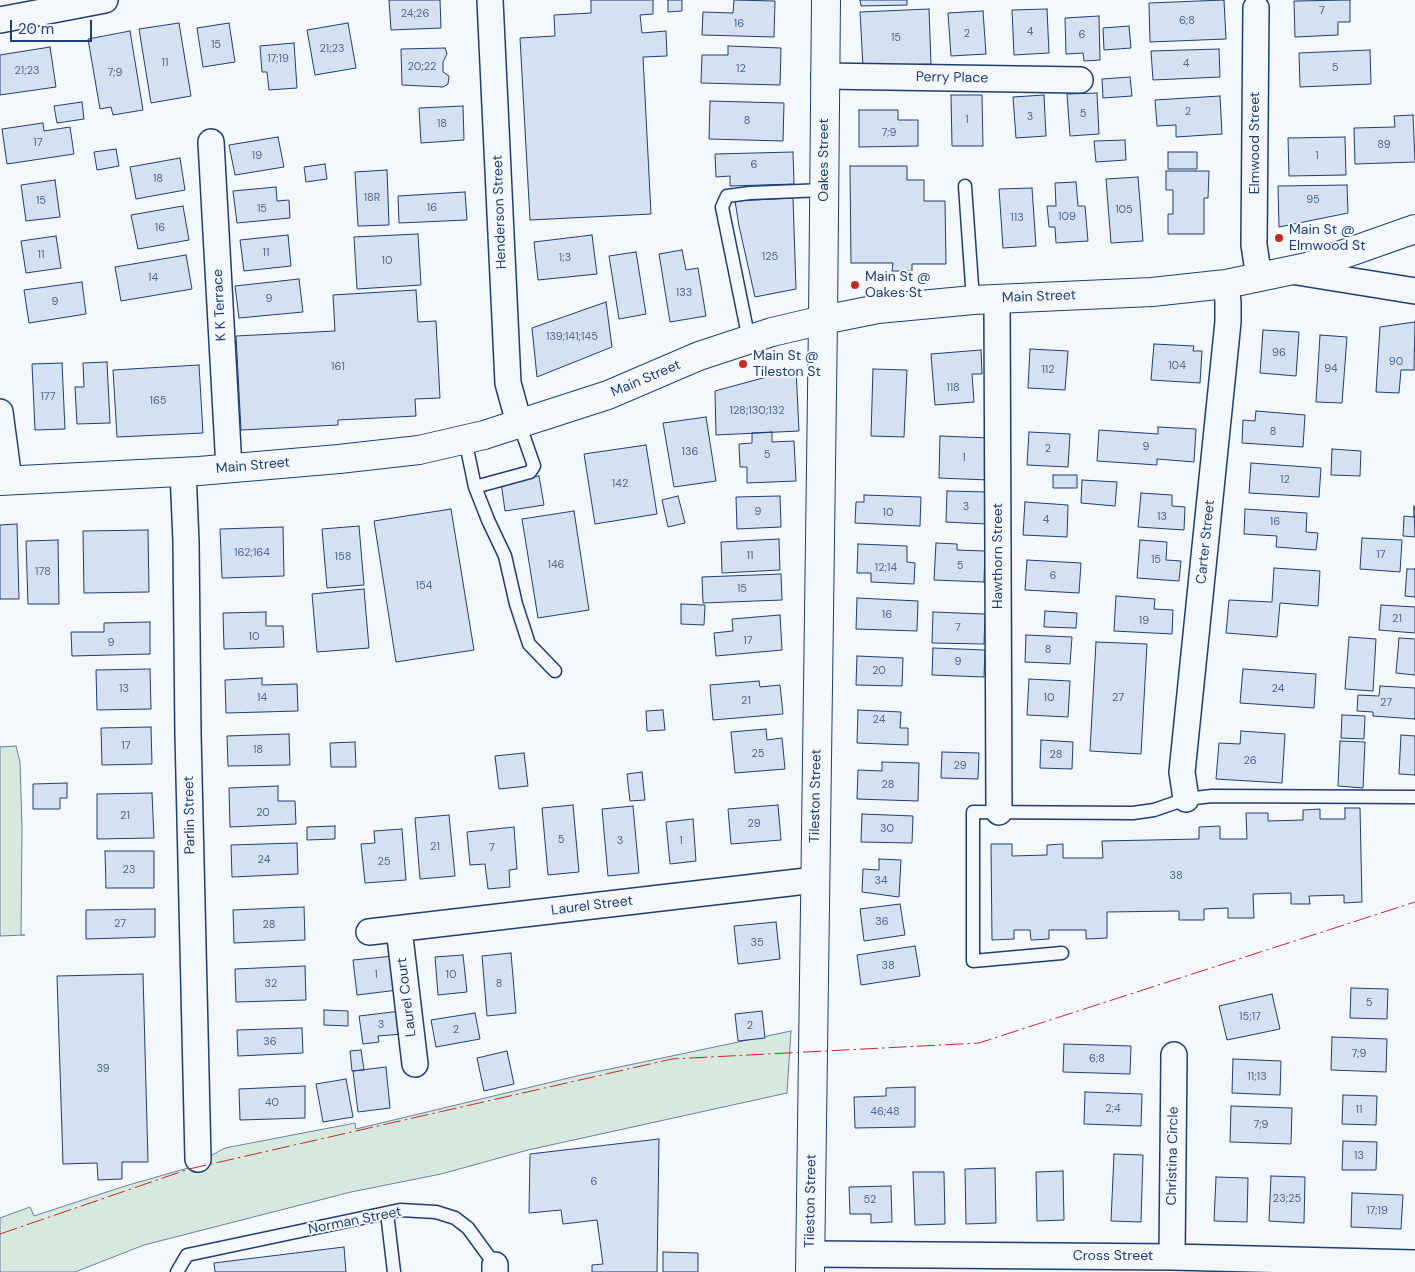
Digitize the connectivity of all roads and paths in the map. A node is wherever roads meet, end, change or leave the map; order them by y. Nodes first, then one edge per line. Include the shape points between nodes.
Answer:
1 (105, 0) edge
2 (490, 0) edge
3 (826, 0) edge
4 (1256, 8) dead end
5 (0, 20) edge
6 (824, 76) junction
7 (1080, 80) dead end
8 (211, 142) dead end
9 (965, 186) dead end
10 (824, 190) junction
11 (1415, 229) edge
12 (1291, 271) junction
13 (1259, 278) junction
14 (1226, 284) junction
15 (1415, 291) edge
16 (985, 299) junction
17 (823, 320) junction
18 (749, 340) junction
19 (0, 412) edge
20 (519, 423) junction
21 (465, 439) junction
22 (229, 468) junction
23 (183, 471) junction
24 (4, 480) edge
25 (475, 487) junction
26 (555, 671) dead end
27 (1415, 797) edge
28 (1186, 799) junction
29 (999, 812) junction
30 (815, 880) junction
31 (399, 929) junction
32 (369, 932) dead end
33 (1062, 953) dead end
34 (1174, 1055) dead end
35 (415, 1064) dead end
36 (198, 1159) dead end
37 (387, 1213) junction
38 (1172, 1256) junction
39 (810, 1263) edge
40 (1415, 1263) edge
41 (1094, 1264) edge
42 (495, 1268) edge
43 (177, 1272) edge
44 (394, 1272) edge

1 - 5 street
2 - 20 street, Henderson Street via 508,383
3 - 6 main road, Oakes Street
4 - 13 street, Elmwood Street via 1254,245
6 - 7 street, Perry Place
6 - 10 main road, Oakes Street
8 - 22 street, K K Terrace
9 - 16 lane
10 - 17 main road, Oakes Street
10 - 18 lane via 727,196 722,207
11 - 12 main road, Main Street
12 - 13 main road, Main Street
12 - 15 street, Main Street
13 - 14 main road, Main Street
14 - 16 main road, Main Street via 1152,292
14 - 28 street, Carter Street via 1228,322 1182,772
16 - 17 main road, Main Street via 878,309
16 - 29 street, Hawthorn Street
17 - 18 main road, Main Street
17 - 30 main road, Tileston Street
18 - 20 main road, Main Street via 699,356 608,395
19 - 24 street
20 - 21 main road, Main Street
20 - 25 lane via 534,466 530,472
21 - 22 main road, Main Street via 419,450
21 - 25 lane
22 - 23 main road, Main Street
23 - 24 main road, Main Street
23 - 36 street, Parlin Street
25 - 26 lane via 505,556 529,644
27 - 28 lane via 1212,796
28 - 29 lane via 1133,813
29 - 33 lane via 973,812 973,961
30 - 31 street, Laurel Street
30 - 39 main road, Tileston Street
31 - 32 street, Laurel Street
31 - 35 street, Laurel Court
34 - 38 street, Christina Circle
37 - 42 lane, Norman Street via 400,1210 436,1212 455,1218 468,1228
37 - 43 lane, Norman Street via 187,1255
37 - 44 lane
38 - 40 street, Cross Street
38 - 41 street, Cross Street
39 - 41 street, Cross Street

